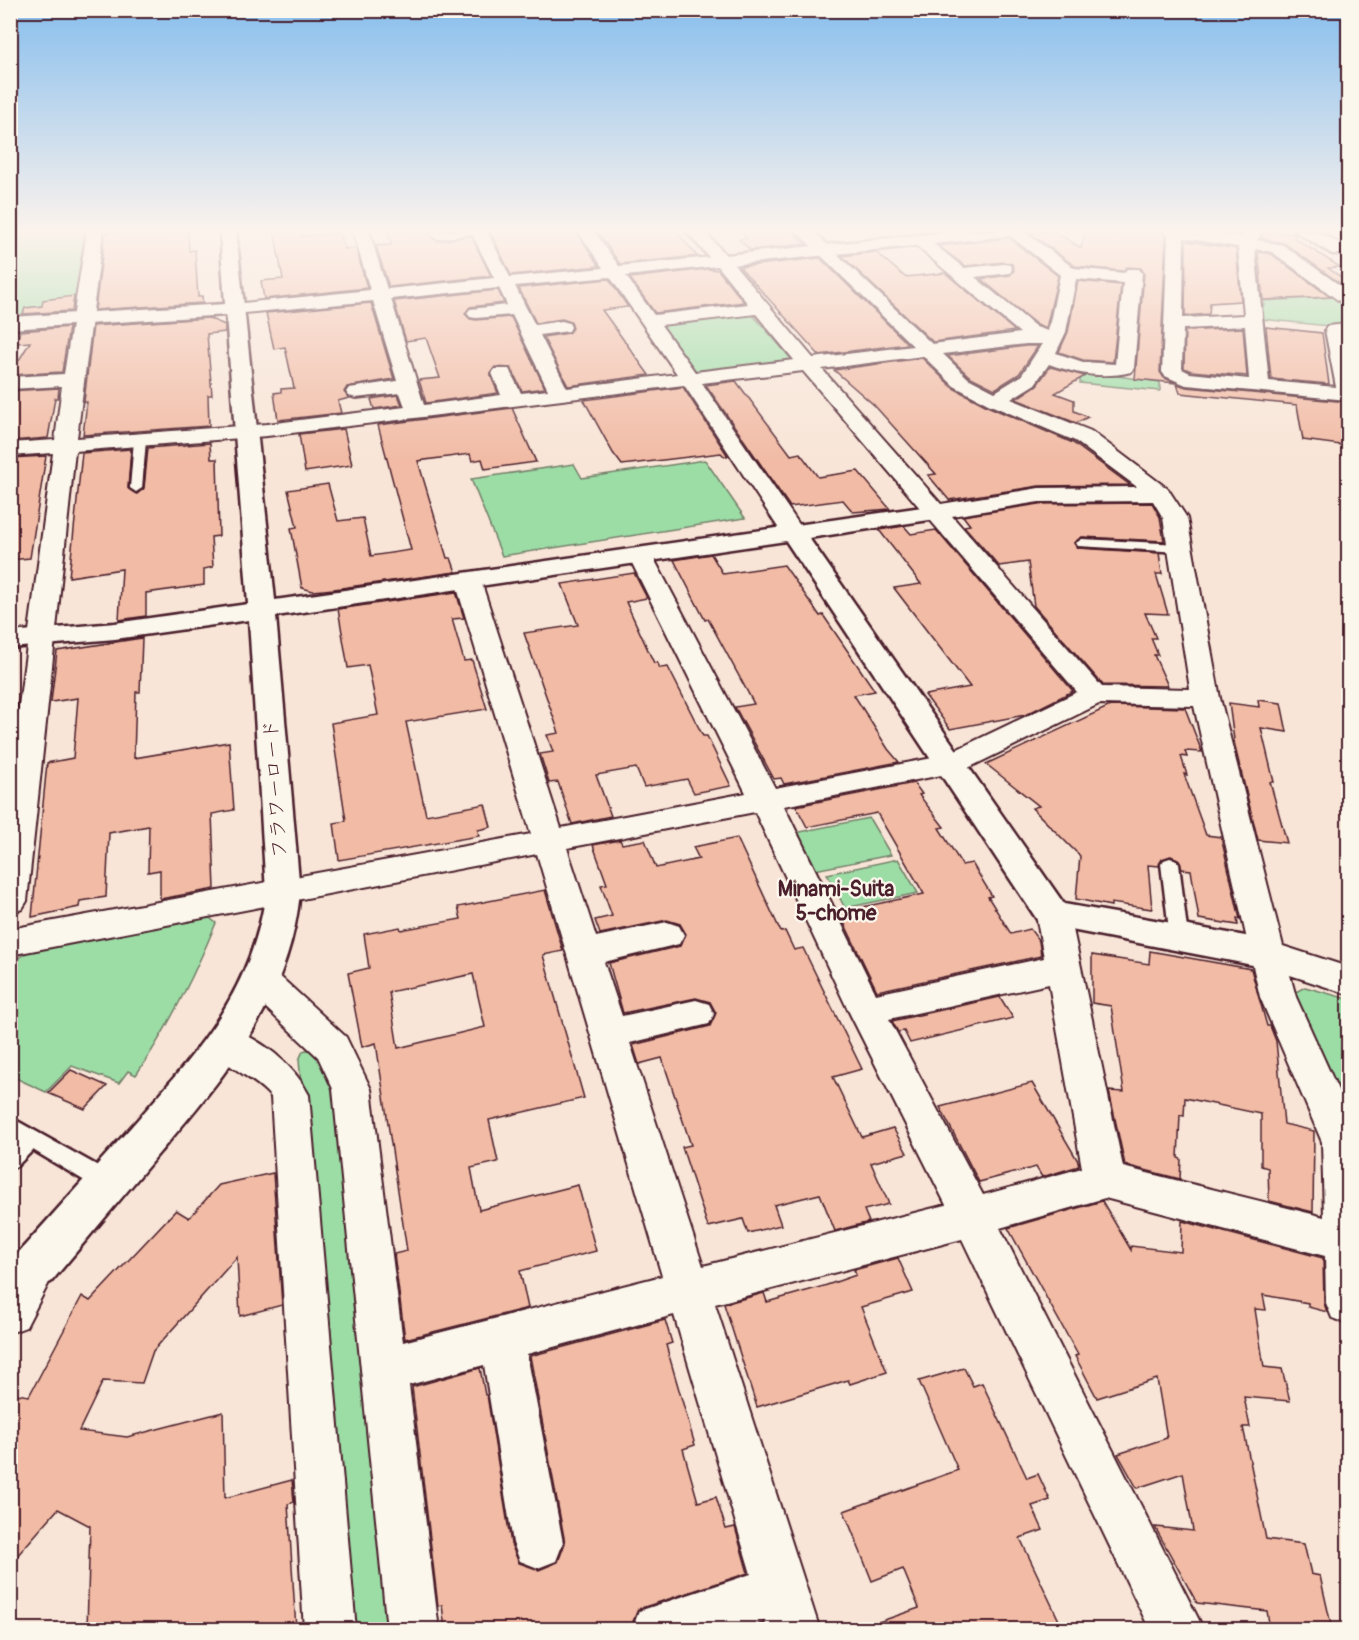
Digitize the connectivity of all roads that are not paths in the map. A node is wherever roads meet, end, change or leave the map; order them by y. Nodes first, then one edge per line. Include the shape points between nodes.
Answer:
1 (85, 308) edge
2 (250, 308) edge
3 (384, 308) edge
4 (638, 308) edge
5 (761, 308) joint
6 (884, 308) edge
7 (1000, 308) edge
8 (1062, 308) edge
9 (1130, 308) edge
10 (1173, 308) edge
11 (1253, 308) edge
12 (234, 309) junction
13 (517, 309) joint
14 (476, 314) dead end
15 (84, 319) junction
16 (1254, 320) junction
17 (647, 321) junction
18 (10, 323) edge
19 (1173, 324) junction
20 (562, 327) dead end
21 (1348, 330) edge
22 (529, 331) junction
23 (1048, 347) junction
24 (928, 350) junction
25 (808, 365) junction
26 (502, 373) dead end
27 (689, 378) junction
28 (73, 379) junction
29 (10, 384) edge
30 (408, 386) junction
31 (1260, 386) junction
32 (356, 392) dead end
33 (1348, 393) edge
34 (560, 394) junction
35 (513, 399) junction
36 (994, 400) junction
37 (416, 411) junction
38 (245, 432) junction
39 (140, 440) junction
40 (66, 446) junction
41 (10, 450) edge
42 (136, 488) dead end
43 (1160, 494) junction
44 (936, 512) junction
45 (793, 533) junction
46 (1082, 543) dead end
47 (1180, 548) junction
48 (640, 555) junction
49 (468, 581) junction
50 (262, 610) junction
51 (41, 638) junction
52 (10, 640) edge
53 (1094, 695) junction
54 (1206, 698) junction
55 (951, 764) junction
56 (17, 782) edge
57 (765, 799) junction
58 (550, 842) junction
59 (1170, 864) dead end
60 (283, 892) junction
61 (10, 901) edge
62 (1053, 915) junction
63 (667, 935) dead end
64 (1179, 938) junction
65 (10, 942) edge
66 (584, 953) junction
67 (1268, 954) junction
68 (1062, 968) junction
69 (1348, 980) edge
70 (261, 981) junction
71 (866, 1010) junction
72 (696, 1014) dead end
73 (608, 1034) junction
74 (226, 1042) junction
75 (10, 1126) edge
76 (31, 1138) junction
77 (10, 1160) edge
78 (1105, 1180) junction
79 (108, 1183) junction
80 (973, 1217) junction
81 (1345, 1242) junction
82 (17, 1282) edge
83 (690, 1291) junction
84 (1348, 1303) edge
85 (10, 1312) edge
86 (502, 1340) junction
87 (384, 1369) junction
88 (538, 1543) dead end
89 (788, 1610) edge
90 (330, 1629) edge
91 (413, 1629) edge
92 (658, 1629) edge
93 (1178, 1629) edge

1 - 15 street
2 - 12 street
3 - 30 street
4 - 17 street
5 - 17 street
5 - 25 street
6 - 24 street
7 - 23 street
8 - 23 street via 1057,332
9 - 23 street via 1124,368 1111,371 1069,366
10 - 19 street
11 - 16 street
12 - 15 street
12 - 38 street, フラワーロード
13 - 14 street
13 - 22 street
15 - 18 street
15 - 28 street
16 - 19 street
16 - 31 street
17 - 27 street
19 - 31 street via 1172,372 1186,379
20 - 22 street
21 - 33 street via 1334,330
22 - 34 street
23 - 24 street via 1026,338
23 - 36 street via 1028,380
24 - 25 street
24 - 36 street via 961,382
25 - 27 street
25 - 44 street
26 - 35 street
27 - 34 street
27 - 45 street
28 - 29 street
28 - 40 street
30 - 32 street
30 - 37 street
31 - 33 street
34 - 35 street
35 - 37 street
36 - 43 street via 1083,436
37 - 38 street
38 - 39 street
38 - 50 street, フラワーロード
39 - 40 street
39 - 42 lane
40 - 41 street
40 - 51 street
43 - 44 street via 1039,495
43 - 47 street via 1175,518
44 - 45 street
44 - 53 street
45 - 48 street
45 - 55 street
46 - 47 lane
47 - 54 street
48 - 49 street
48 - 57 street
49 - 50 street
49 - 58 street
50 - 51 street
50 - 60 street, フラワーロード
51 - 52 street
51 - 56 street
53 - 54 street
53 - 55 street
54 - 67 street
55 - 57 street
55 - 62 street
56 - 61 street
57 - 58 street
57 - 71 street
58 - 60 street
58 - 66 street
59 - 64 lane
60 - 65 street
60 - 70 street, フラワーロード via 276,941
62 - 64 street
62 - 68 street
63 - 66 street
64 - 67 street
66 - 73 street
67 - 69 street
67 - 81 street via 1278,997 1342,1142
68 - 71 street
68 - 78 street
70 - 74 street, フラワーロード
70 - 87 street via 333,1048 351,1089
71 - 80 street
72 - 73 street
73 - 83 street
74 - 79 street, フラワーロード
74 - 90 street via 278,1078 290,1095
75 - 76 lane
76 - 77 lane
76 - 79 lane
78 - 80 street
78 - 81 street
79 - 82 street, フラワーロード
80 - 83 street
80 - 93 street
81 - 84 street
82 - 85 street
83 - 86 street
83 - 89 street
86 - 87 street
86 - 88 street
87 - 91 street
89 - 92 street

